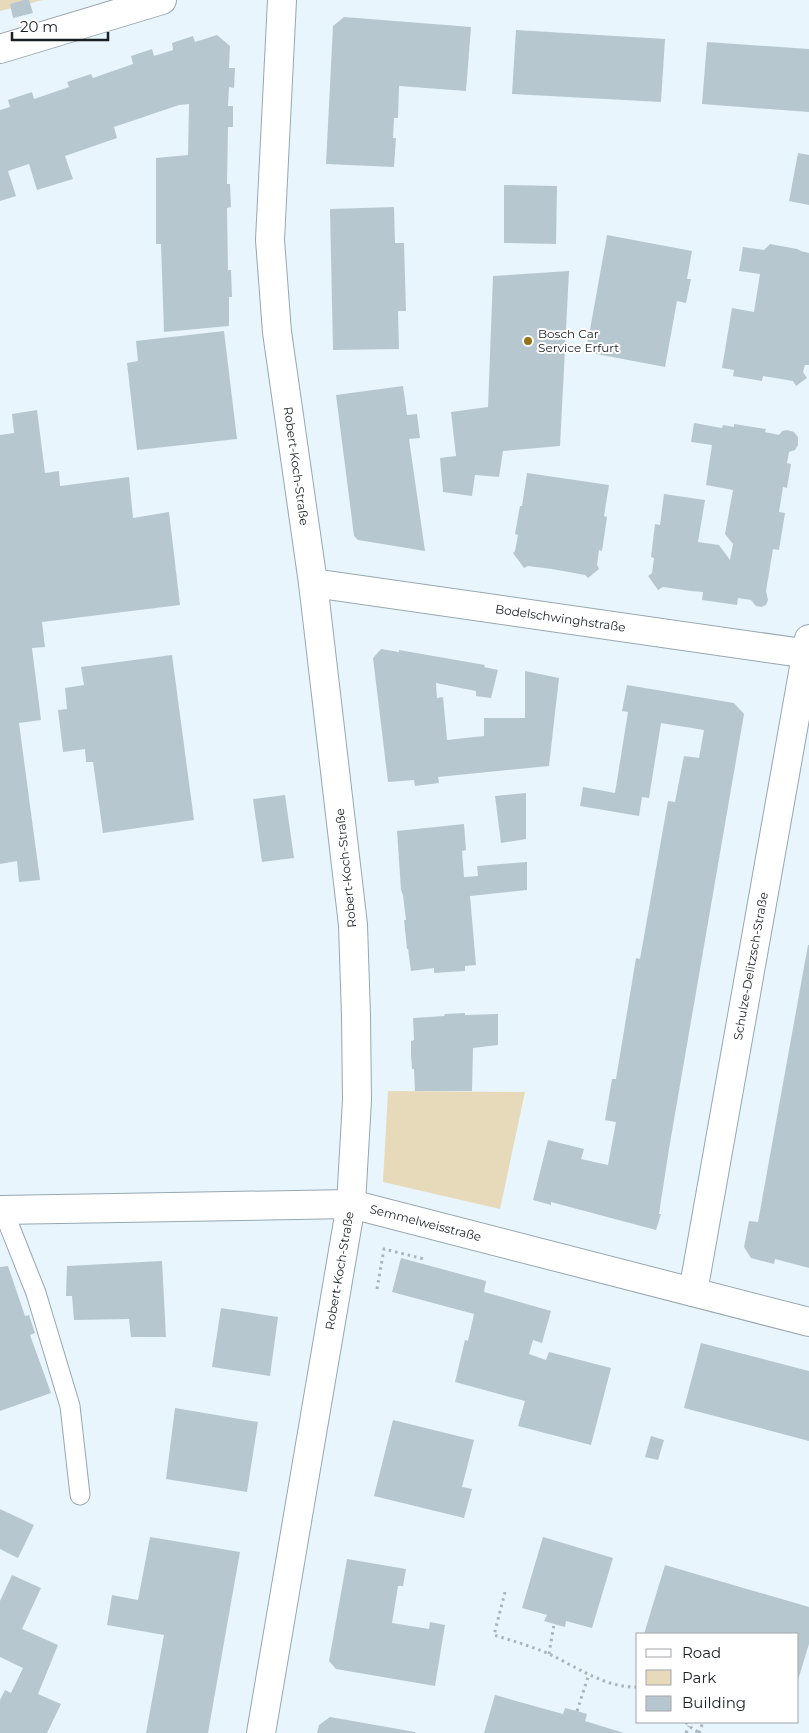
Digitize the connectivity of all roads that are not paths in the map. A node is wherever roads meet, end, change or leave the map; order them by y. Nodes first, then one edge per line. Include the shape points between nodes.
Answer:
1 (162, 0) edge
2 (282, 0) edge
3 (0, 49) edge
4 (313, 583) junction
5 (808, 649) edge
6 (351, 1204) junction
7 (2, 1210) edge
8 (693, 1292) junction
9 (809, 1322) edge
10 (80, 1495) dead end
11 (261, 1733) edge

1 - 3 street
2 - 4 street, Robert-Koch-Straße via 270,240 278,332
4 - 5 street, Bodelschwinghstraße
4 - 6 street, Robert-Koch-Straße via 354,925 356,1100
5 - 8 street, Schulze-Delitzsch-Straße
6 - 7 street, Semmelweisstraße
6 - 8 street, Semmelweisstraße
6 - 11 street, Robert-Koch-Straße
7 - 10 lane via 36,1292 70,1406
8 - 9 street, Semmelweisstraße

